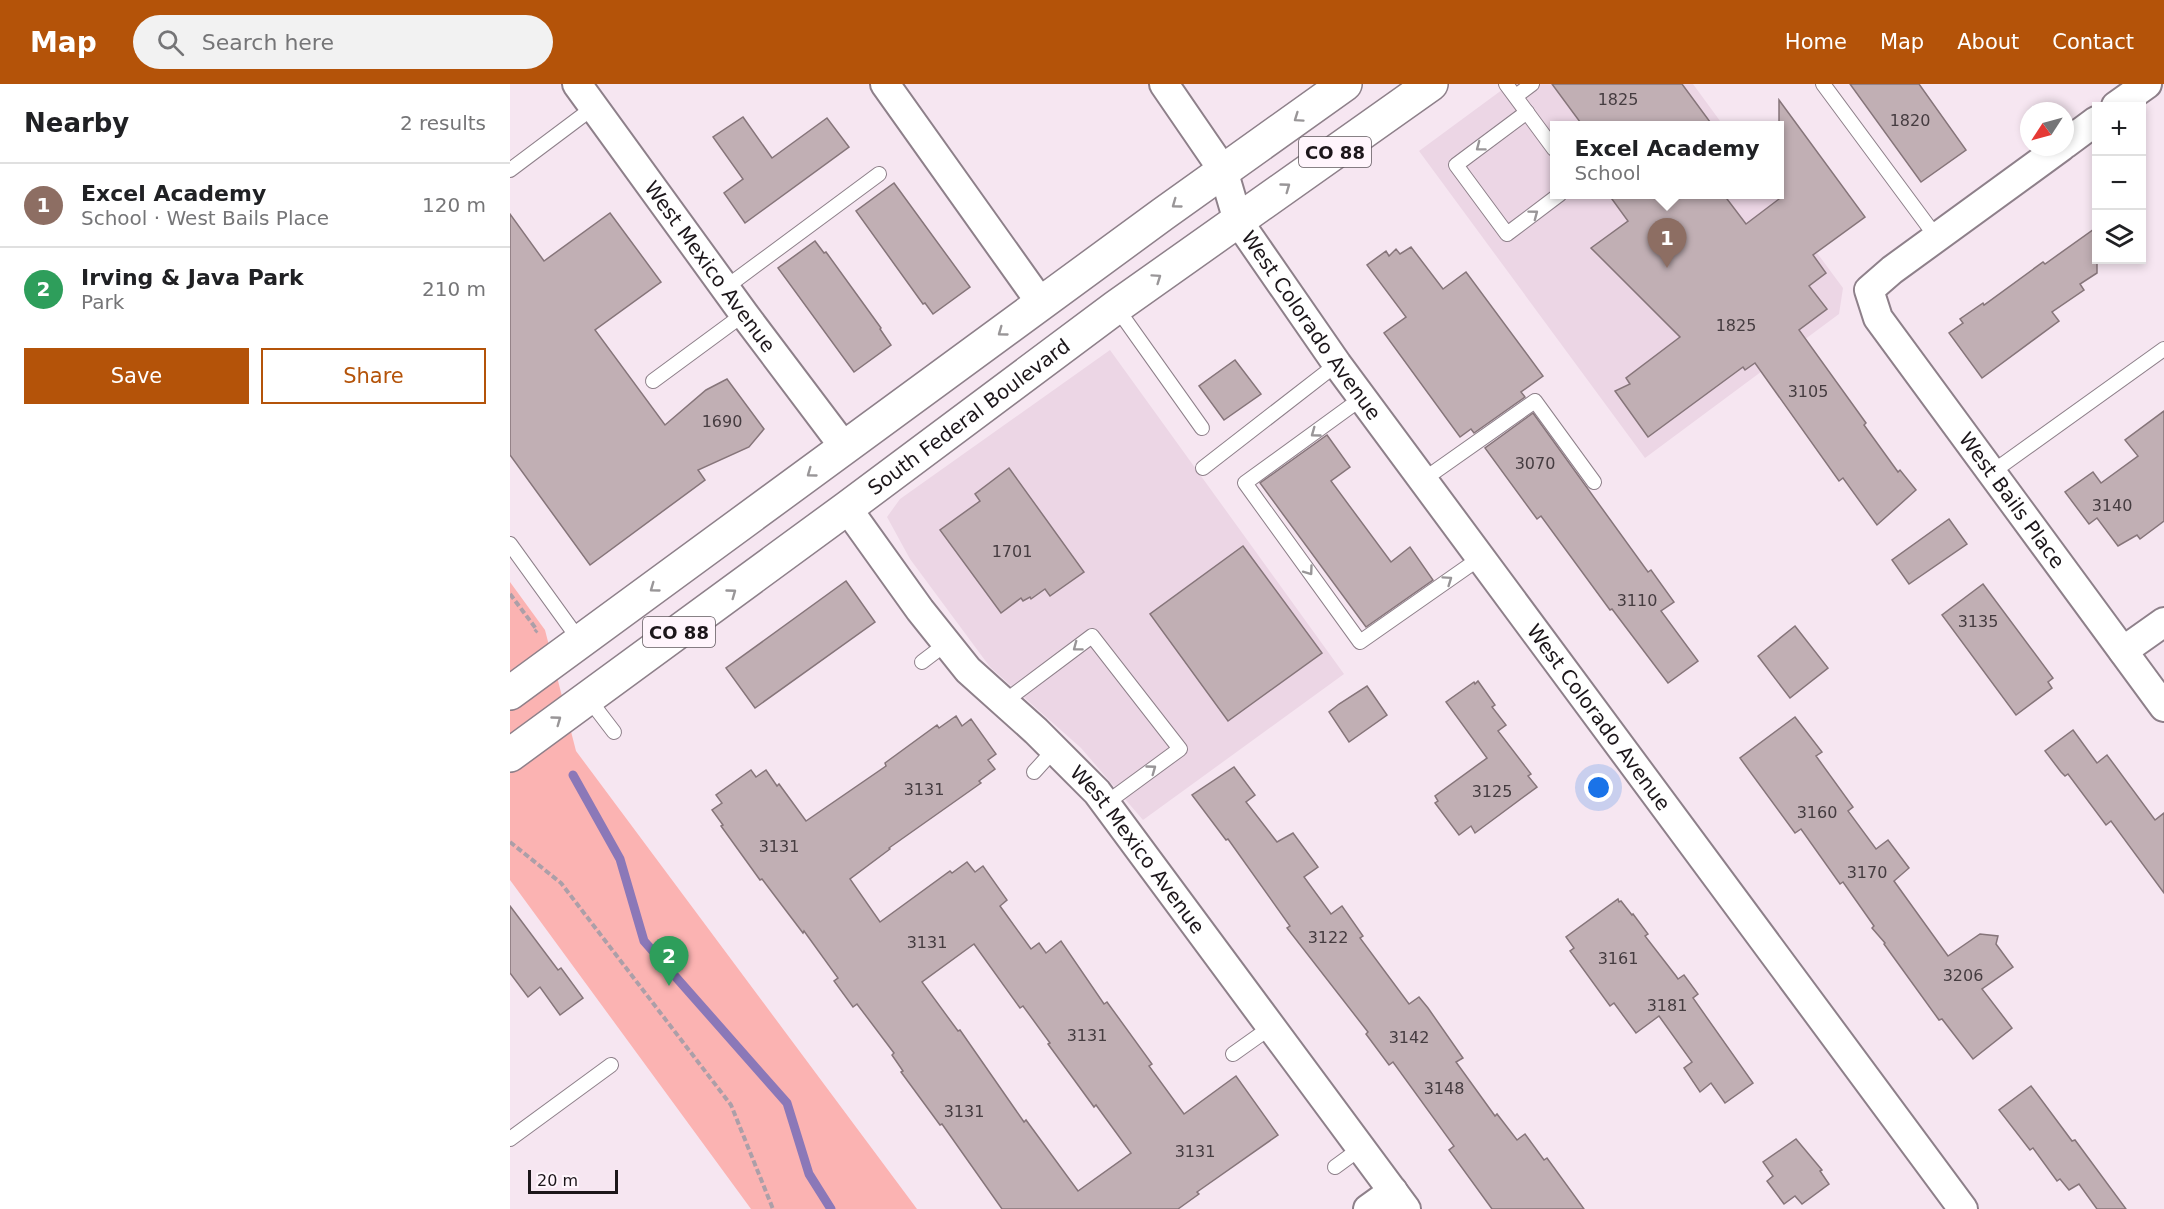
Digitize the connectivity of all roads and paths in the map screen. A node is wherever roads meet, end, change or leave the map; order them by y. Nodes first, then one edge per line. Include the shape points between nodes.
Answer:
1 (577, 84) edge
2 (885, 84) edge
3 (1164, 84) edge
4 (1346, 84) edge
5 (1431, 84) edge
6 (1506, 84) edge
7 (1532, 84) edge
8 (1823, 84) edge
9 (2147, 84) edge
10 (1516, 96) junction
11 (2122, 102) edge
12 (594, 107) junction
13 (1527, 112) junction
14 (2092, 125) edge
15 (2074, 138) edge
16 (1550, 144) edge
17 (2049, 156) edge
18 (510, 170) edge
19 (1223, 170) junction
20 (879, 174) dead end
21 (1555, 199) edge
22 (1238, 221) junction
23 (1937, 238) junction
24 (726, 288) junction
25 (1041, 303) junction
26 (1116, 307) junction
27 (744, 314) junction
28 (2164, 349) edge
29 (1337, 364) junction
30 (653, 381) dead end
31 (1362, 398) junction
32 (1202, 429) dead end
33 (845, 448) junction
34 (1203, 468) dead end
35 (1991, 473) junction
36 (1423, 480) junction
37 (1594, 482) dead end
38 (847, 508) junction
39 (510, 544) edge
40 (1480, 558) junction
41 (510, 594) edge
42 (2164, 622) edge
43 (528, 637) dead end
44 (580, 642) junction
45 (947, 644) junction
46 (2123, 651) junction
47 (922, 662) dead end
48 (510, 693) edge
49 (588, 698) junction
50 (1004, 702) junction
51 (2164, 707) edge
52 (614, 732) dead end
53 (1054, 750) junction
54 (510, 755) edge
55 (1034, 772) dead end
56 (1105, 804) junction
57 (510, 842) edge
58 (1271, 1027) junction
59 (1233, 1054) dead end
60 (611, 1065) dead end
61 (510, 1139) edge
62 (1361, 1148) junction
63 (1335, 1167) dead end
64 (1400, 1200) edge
65 (773, 1209) edge
66 (1368, 1209) edge
67 (1963, 1209) edge

1 - 12 street, West Mexico Avenue
2 - 25 street
3 - 19 street, West Colorado Avenue
4 -> 19 main road, CO 88
22 -> 5 main road, South Federal Boulevard / CO 88
6 - 10 lane
7 - 10 lane
8 - 23 lane
9 - 11 street
10 - 13 lane
12 - 18 lane
12 - 24 street, West Mexico Avenue
13 - 16 lane
13 -> 21 lane via 1456,165 1507,234
14 - 15 street
17 - 23 street
19 - 22 street, West Colorado Avenue
19 -> 25 main road
20 - 24 lane
26 -> 22 main road, South Federal Boulevard / CO 88
22 - 29 street, West Colorado Avenue
23 - 35 street, West Bails Place via 1869,290 1878,318
24 - 27 street, West Mexico Avenue
25 -> 33 main road
26 - 32 lane
26 - 38 main road, South Federal Boulevard / CO 88
27 - 30 lane
27 - 33 street, West Mexico Avenue
28 - 35 lane
29 - 31 street, West Colorado Avenue
29 - 34 lane
31 - 36 street, West Colorado Avenue
31 -> 40 lane via 1245,483 1360,642
33 -> 44 main road
35 - 46 street, West Bails Place
36 - 37 lane via 1535,401
36 - 40 street, West Colorado Avenue
38 - 45 street, West Mexico Avenue
49 -> 38 main road, South Federal Boulevard / CO 88
39 - 44 lane
40 - 67 street, West Colorado Avenue
41 - 43 path via 537,630
42 - 46 street
44 - 48 main road
45 - 47 lane
45 - 50 street, West Mexico Avenue via 968,670
46 - 51 street, West Bails Place
49 - 52 lane
54 -> 49 main road, South Federal Boulevard / CO 88
50 - 53 street, West Mexico Avenue
56 -> 50 lane via 1180,749 1092,636
53 - 55 lane
53 - 56 street, West Mexico Avenue
56 - 58 street, West Mexico Avenue
57 - 65 path via 561,883 731,1105
58 - 59 lane
58 - 62 street, West Mexico Avenue
60 - 61 lane
62 - 63 lane
62 - 64 street, West Mexico Avenue
64 - 66 street

